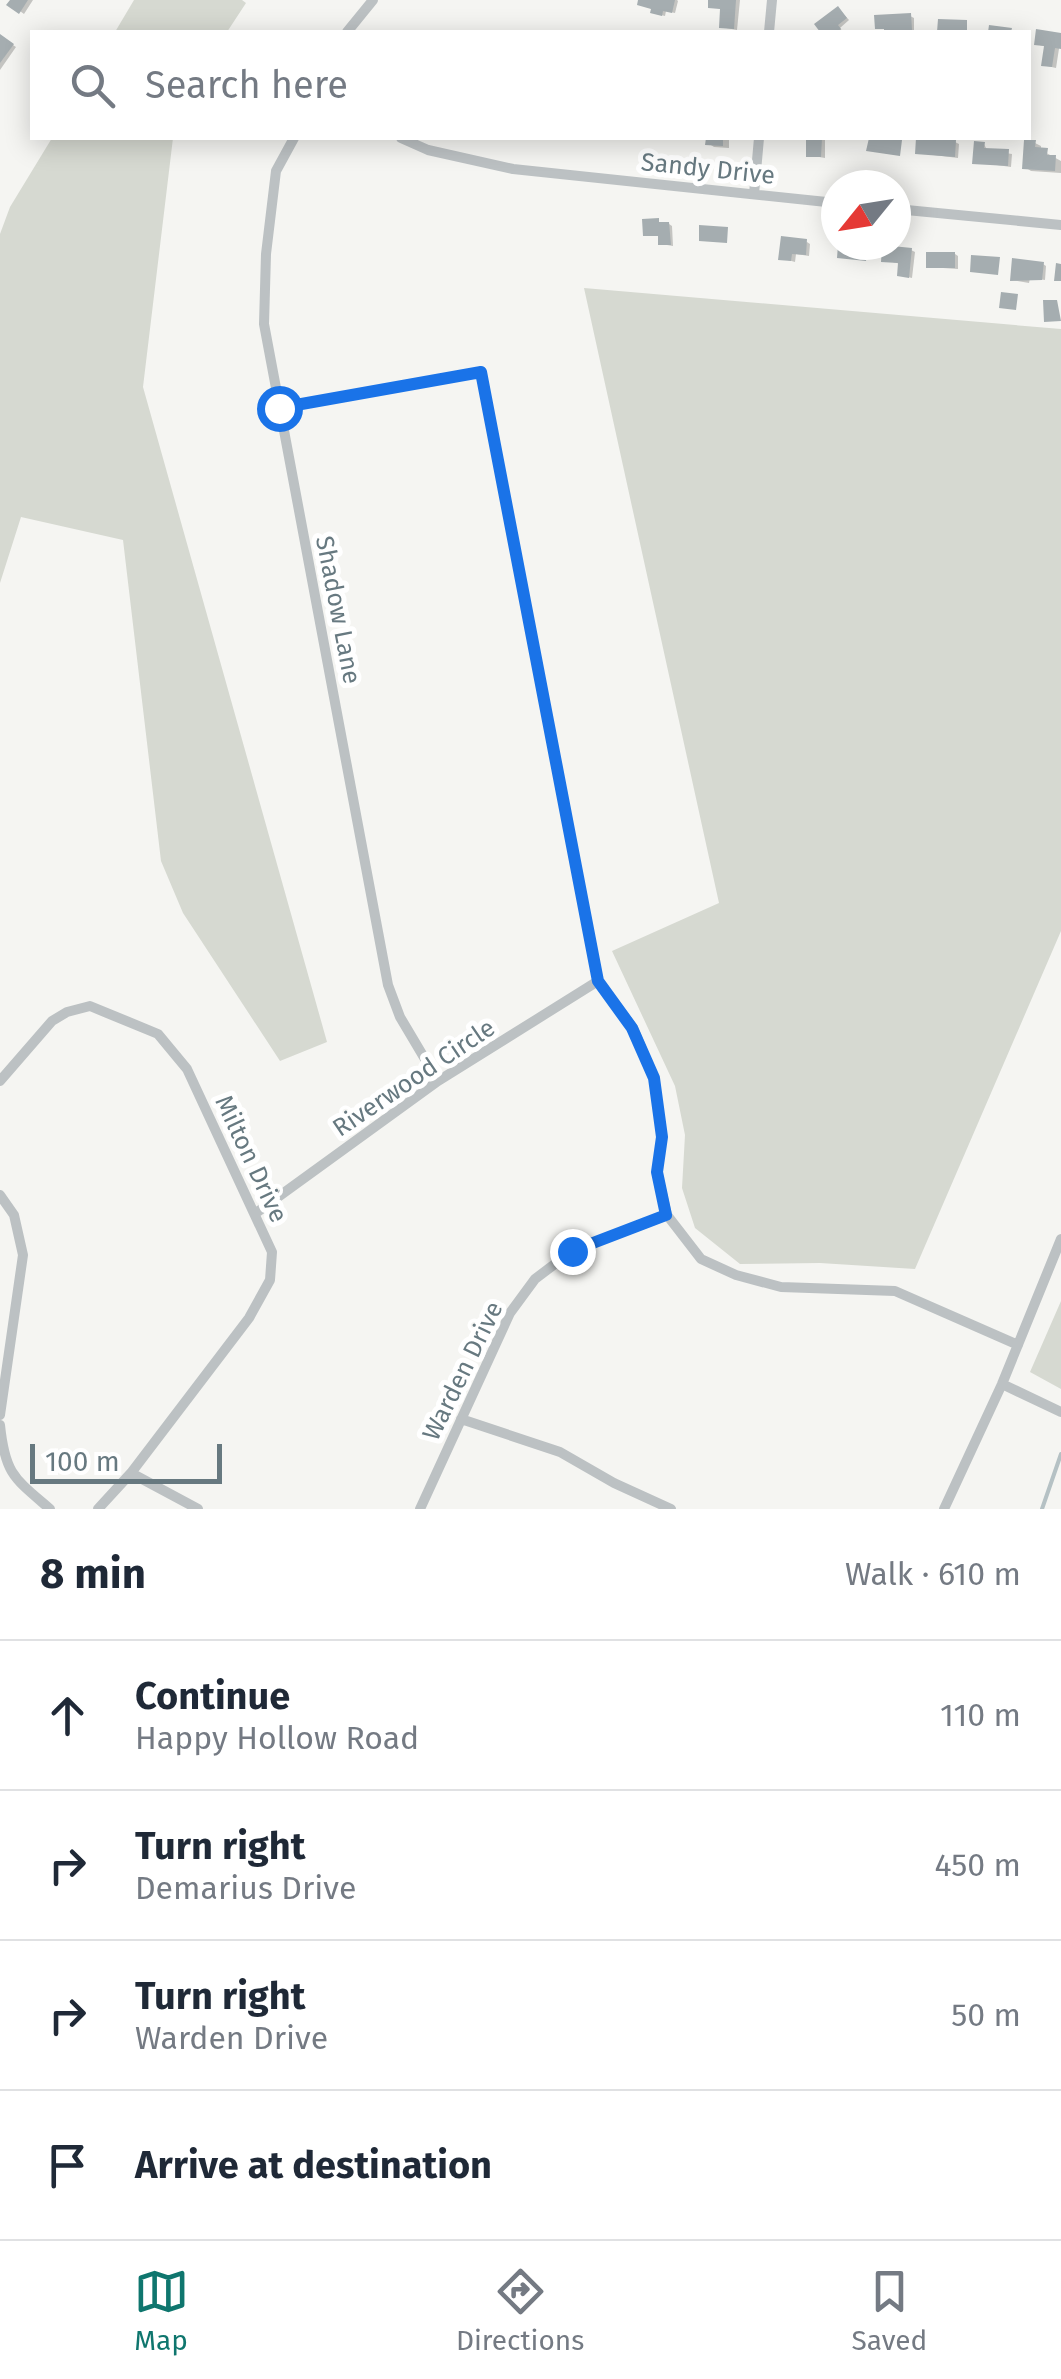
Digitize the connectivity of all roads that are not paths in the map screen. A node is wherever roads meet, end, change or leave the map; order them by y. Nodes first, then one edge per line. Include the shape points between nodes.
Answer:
1 (373, 0) edge
2 (772, 0) edge
3 (350, 30) edge
4 (769, 30) edge
5 (293, 140) edge
6 (405, 140) edge
7 (759, 140) edge
8 (754, 194) junction
9 (821, 201) edge
10 (911, 210) edge
11 (1061, 225) edge
12 (279, 408) junction
13 (598, 981) junction
14 (0, 1080) edge
15 (438, 1081) junction
16 (0, 1195) edge
17 (256, 1213) junction
18 (666, 1215) junction
19 (1061, 1239) edge
20 (1018, 1345) junction
21 (1002, 1384) junction
22 (1061, 1412) edge
23 (0, 1415) edge
24 (461, 1419) junction
25 (0, 1425) edge
26 (130, 1473) junction
27 (50, 1509) edge
28 (98, 1509) edge
29 (198, 1509) edge
30 (420, 1509) edge
31 (671, 1509) edge
32 (944, 1509) edge

1 - 3 street
2 - 4 street
5 - 12 street, Shadow Lane via 276,171 266,254 264,324
6 - 8 street, Sandy Drive via 514,168
7 - 8 street
8 - 9 street, Sandy Drive
10 - 11 street
12 - 13 street via 481,372
12 - 15 street, Shadow Lane via 388,985
13 - 15 street, Riverwood Circle
13 - 18 street via 632,1028 654,1078 662,1137 657,1172
14 - 17 street, Milton Drive via 52,1021 90,1006 158,1034 187,1069
15 - 17 street, Riverwood Circle
16 - 23 street via 14,1215 23,1255
17 - 26 street, Milton Drive via 272,1252 270,1280 249,1318
18 - 20 street via 701,1259 736,1275 781,1287 895,1291
18 - 24 street, Warden Drive via 572,1251 536,1279 510,1313
19 - 20 street
20 - 21 street
21 - 22 street
21 - 32 street
24 - 30 street, Warden Drive
24 - 31 street via 560,1452
25 - 27 street via 5,1464
26 - 28 street, Milton Drive
26 - 29 street

